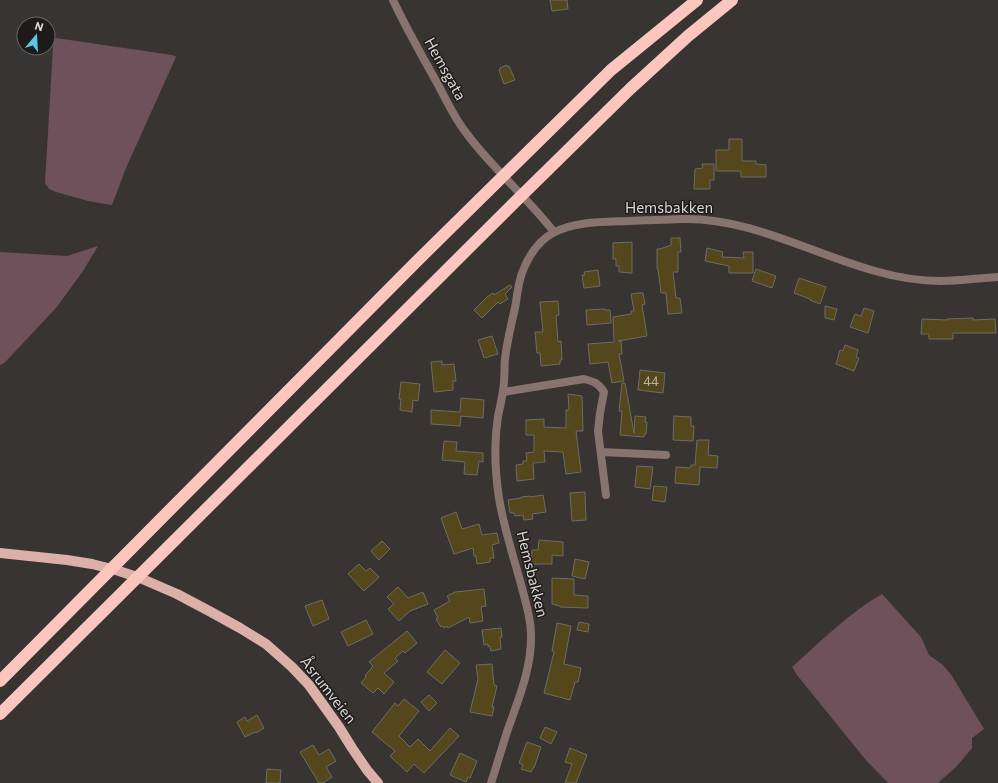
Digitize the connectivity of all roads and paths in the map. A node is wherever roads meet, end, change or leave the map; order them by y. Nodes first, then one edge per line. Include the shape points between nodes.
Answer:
1 (393, 0) edge
2 (697, 0) edge
3 (732, 0) edge
4 (554, 232) junction
5 (998, 277) edge
6 (503, 392) junction
7 (601, 452) junction
8 (666, 455) dead end
9 (606, 495) dead end
10 (0, 553) edge
11 (0, 681) edge
12 (0, 714) edge
13 (378, 783) edge
14 (491, 783) edge

1 - 4 street, Hemsgata via 466,132
2 - 11 highway via 611,70 423,255
3 - 12 highway via 630,89
4 - 5 street, Hemsbakken via 598,222 709,220 757,230 843,261 898,276 943,281
4 - 6 street, Hemsbakken via 534,250 522,274 505,358
6 - 7 street via 584,380 594,382 604,392 598,431
6 - 14 street, Hemsbakken via 498,415 496,475 503,522 530,617 531,649 529,666
7 - 8 street
7 - 9 street
10 - 13 main road, Åsrumveien via 92,564 146,580 211,612 266,644 292,666 313,691

